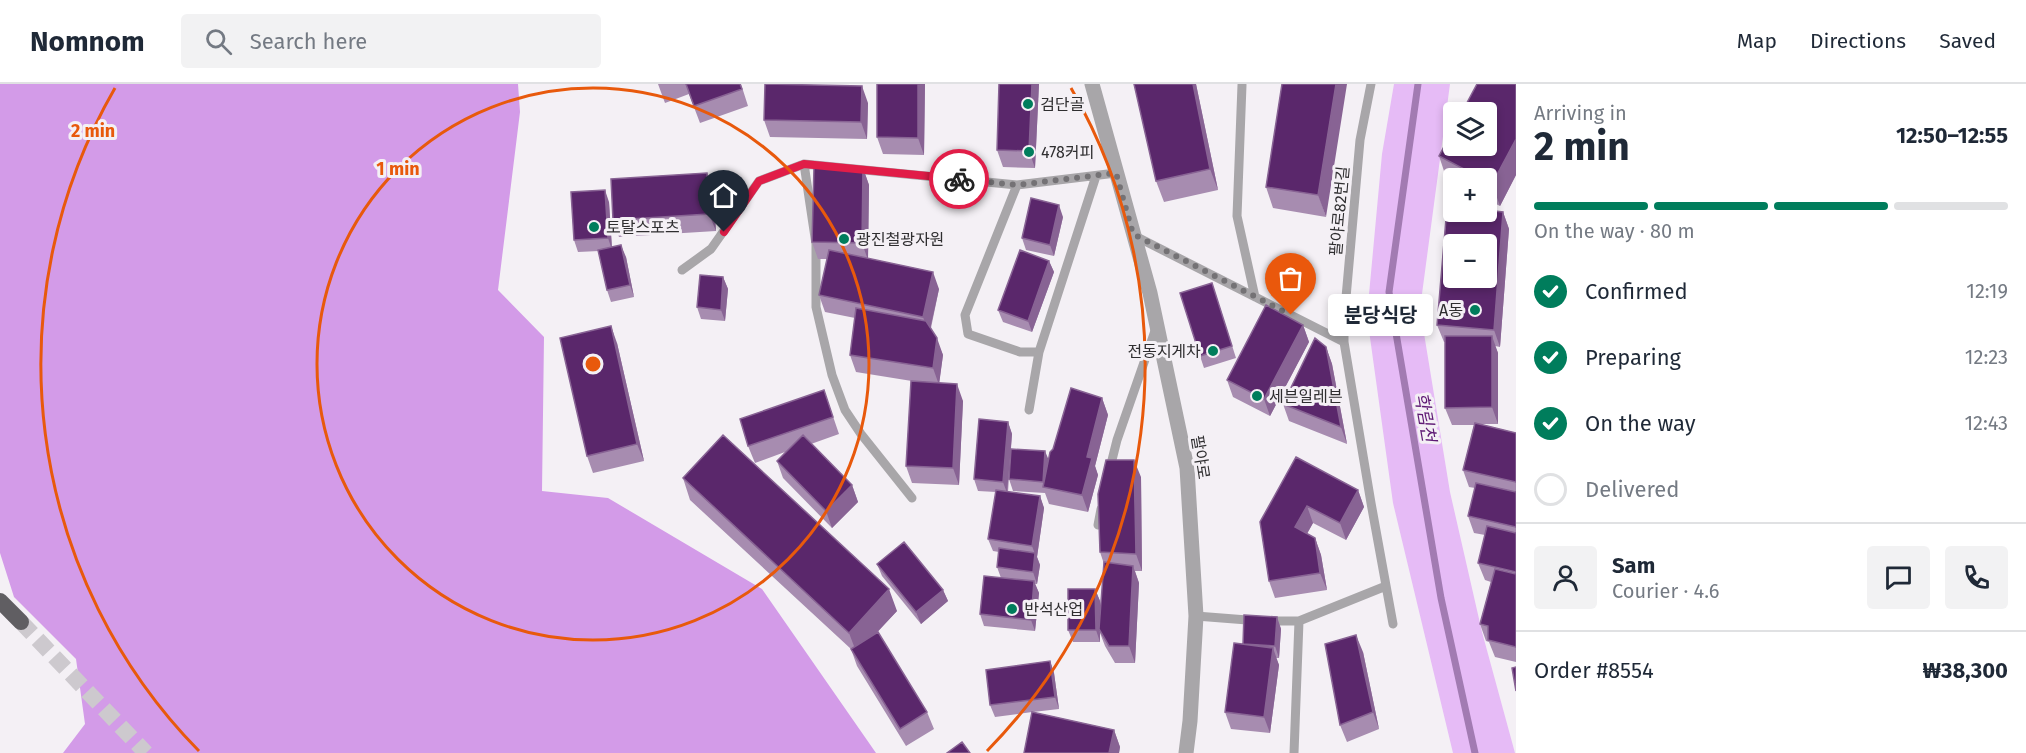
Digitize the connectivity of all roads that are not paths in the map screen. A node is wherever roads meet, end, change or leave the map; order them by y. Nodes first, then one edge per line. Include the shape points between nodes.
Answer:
1 (1092, 84) edge
2 (1371, 84) edge
3 (1242, 85) edge
4 (804, 164) junction
5 (1116, 173) junction
6 (1095, 176) junction
7 (1017, 185) junction
8 (1133, 234) junction
9 (682, 270) dead end
10 (1255, 297) junction
11 (1157, 326) junction
12 (1344, 342) junction
13 (1039, 352) junction
14 (1029, 410) dead end
15 (1107, 482) edge
16 (912, 498) dead end
17 (1102, 504) edge
18 (1098, 525) edge
19 (1386, 586) junction
20 (0, 601) edge
21 (1196, 616) junction
22 (1299, 621) junction
23 (21, 622) tunnel mouth
24 (1394, 624) dead end
25 (1186, 753) edge
26 (1294, 753) edge

1 - 5 street, 팔야로
2 - 12 lane, 팔야로82번길 via 1360,140
3 - 10 lane via 1237,216
4 - 7 lane
4 - 9 lane via 759,181 711,249
4 - 16 lane via 816,244 816,307 832,375 855,426
5 - 6 lane
5 - 8 street, 팔야로
6 - 7 lane
6 - 13 lane
7 - 13 lane via 964,315 968,334 1020,352
8 - 10 lane
8 - 11 street, 팔야로
10 - 12 lane
11 - 15 lane via 1116,440
11 - 21 street, 팔야로 via 1187,468
12 - 19 lane, 팔야로82번길
13 - 14 lane
17 - 18 lane
19 - 22 lane
19 - 24 lane, 팔야로82번길
20 - 23 highway
21 - 22 lane
21 - 25 street, 팔야로
22 - 26 lane

